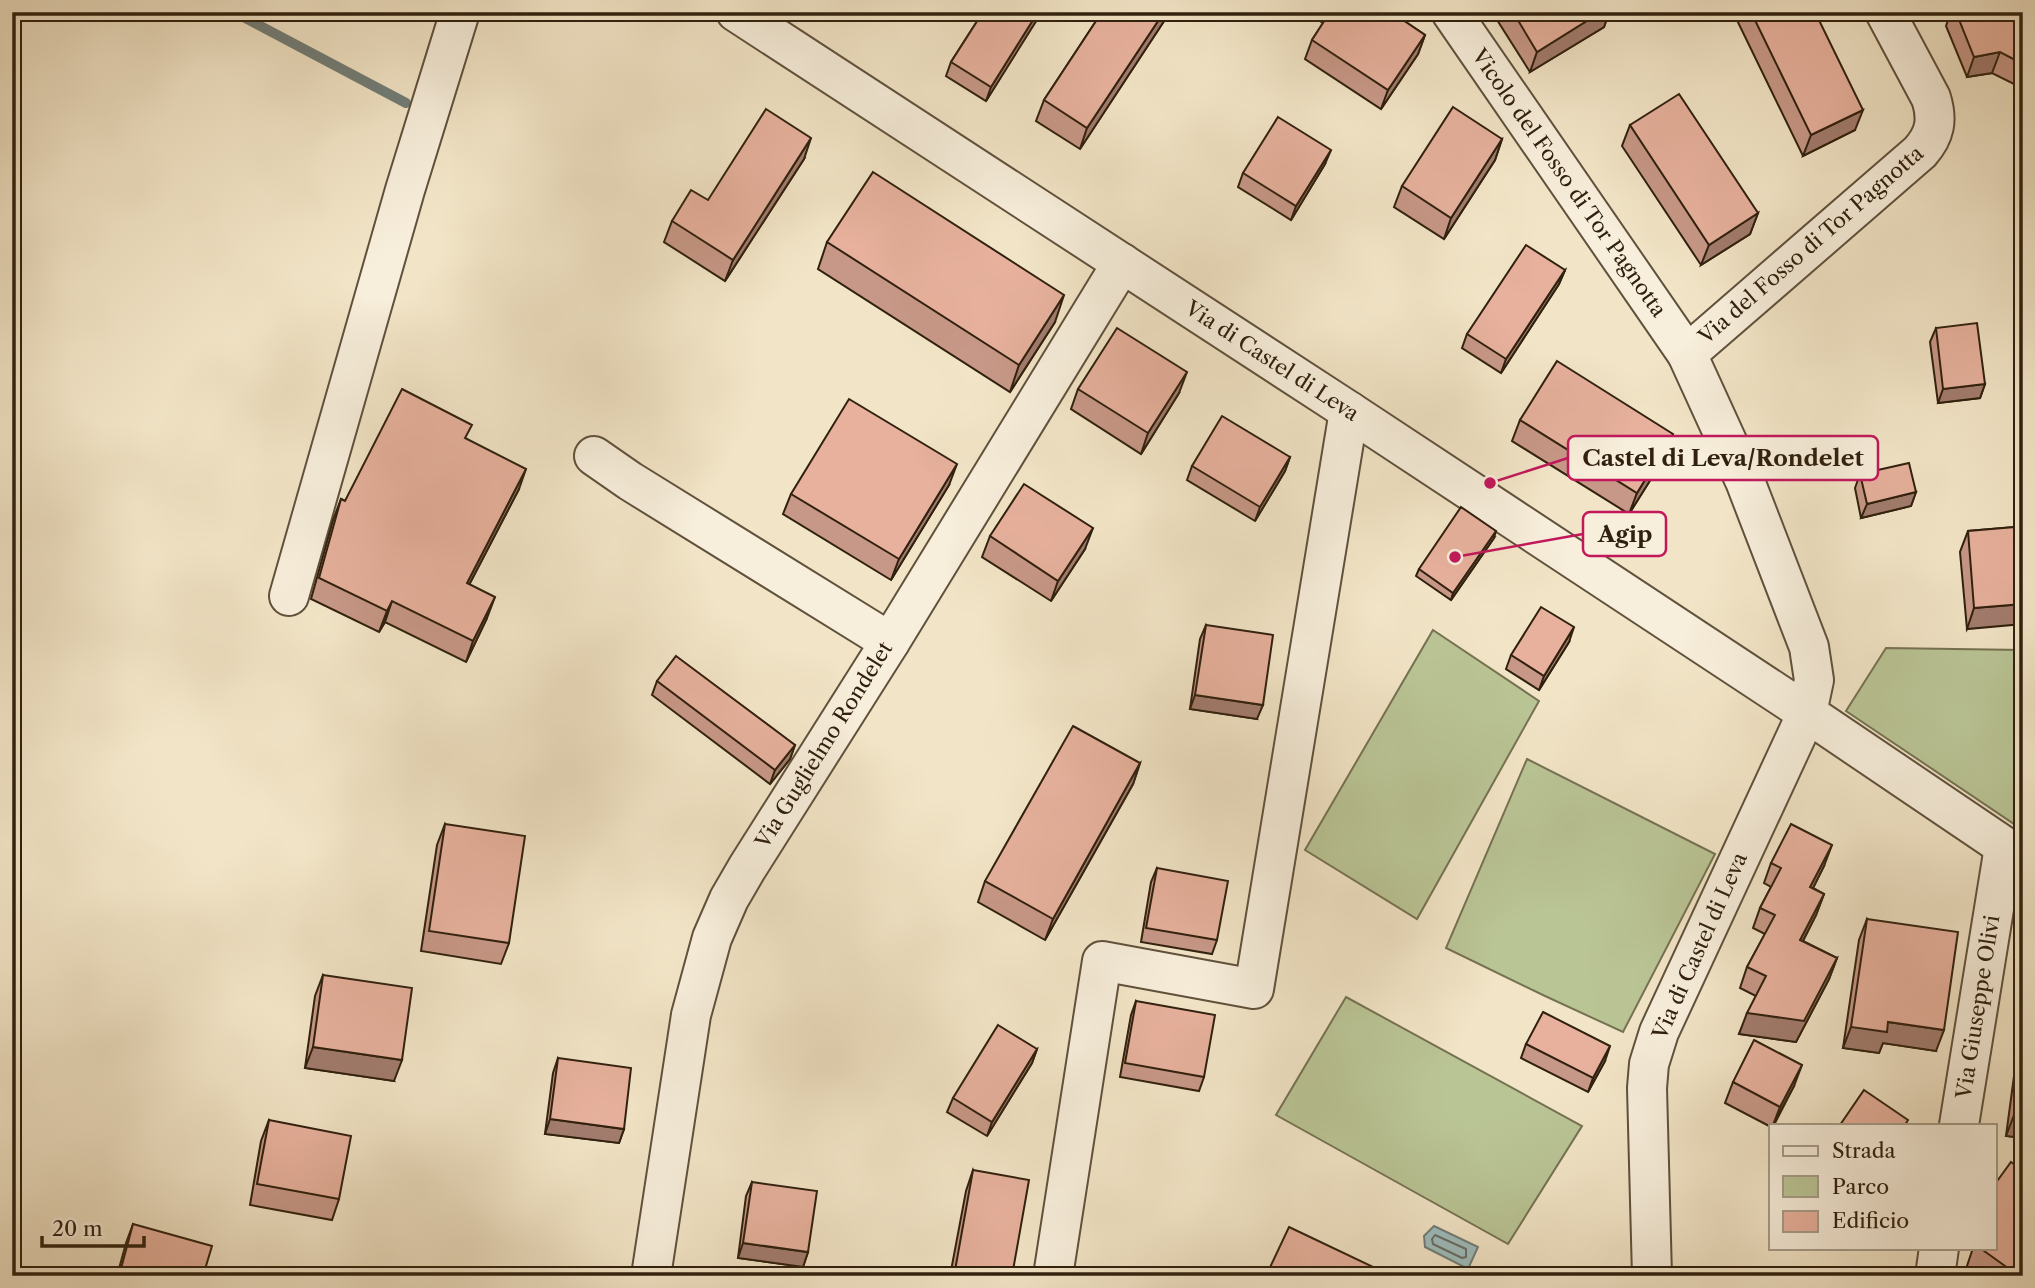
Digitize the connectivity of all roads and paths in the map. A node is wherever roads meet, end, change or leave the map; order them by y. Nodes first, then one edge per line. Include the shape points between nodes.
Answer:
1 (460, 12) edge
2 (736, 12) edge
3 (1451, 12) edge
4 (1885, 12) edge
5 (1122, 262) junction
6 (1687, 354) junction
7 (1349, 411) junction
8 (594, 456) dead end
9 (289, 596) dead end
10 (890, 642) junction
11 (1807, 713) junction
12 (2014, 853) edge
13 (1959, 1124) edge
14 (1939, 1250) edge
15 (651, 1276) edge
16 (1053, 1276) edge
17 (1652, 1276) edge
18 (1935, 1276) edge

1 - 9 street
2 - 5 street, Via di Castel di Leva
3 - 6 street, Vicolo del Fosso di Tor Pagnotta
4 - 6 street, Via del Fosso di Tor Pagnotta via 1931,98 1936,114 1932,136 1920,152
5 - 7 street, Via di Castel di Leva
5 - 10 street, Via Guglielmo Rondelet
6 - 11 street, Via del Fosso di Tor Pagnotta via 1745,481 1809,647 1814,680
7 - 11 street, Via di Castel di Leva
7 - 16 street via 1254,989 1102,961
8 - 10 street
10 - 15 street, Via Guglielmo Rondelet via 747,868 712,938 685,1047
11 - 12 street, Via di Castel di Leva
11 - 17 street, Via di Castel di Leva via 1652,1052 1647,1098
12 - 13 street, Via Giuseppe Olivi
14 - 18 street

